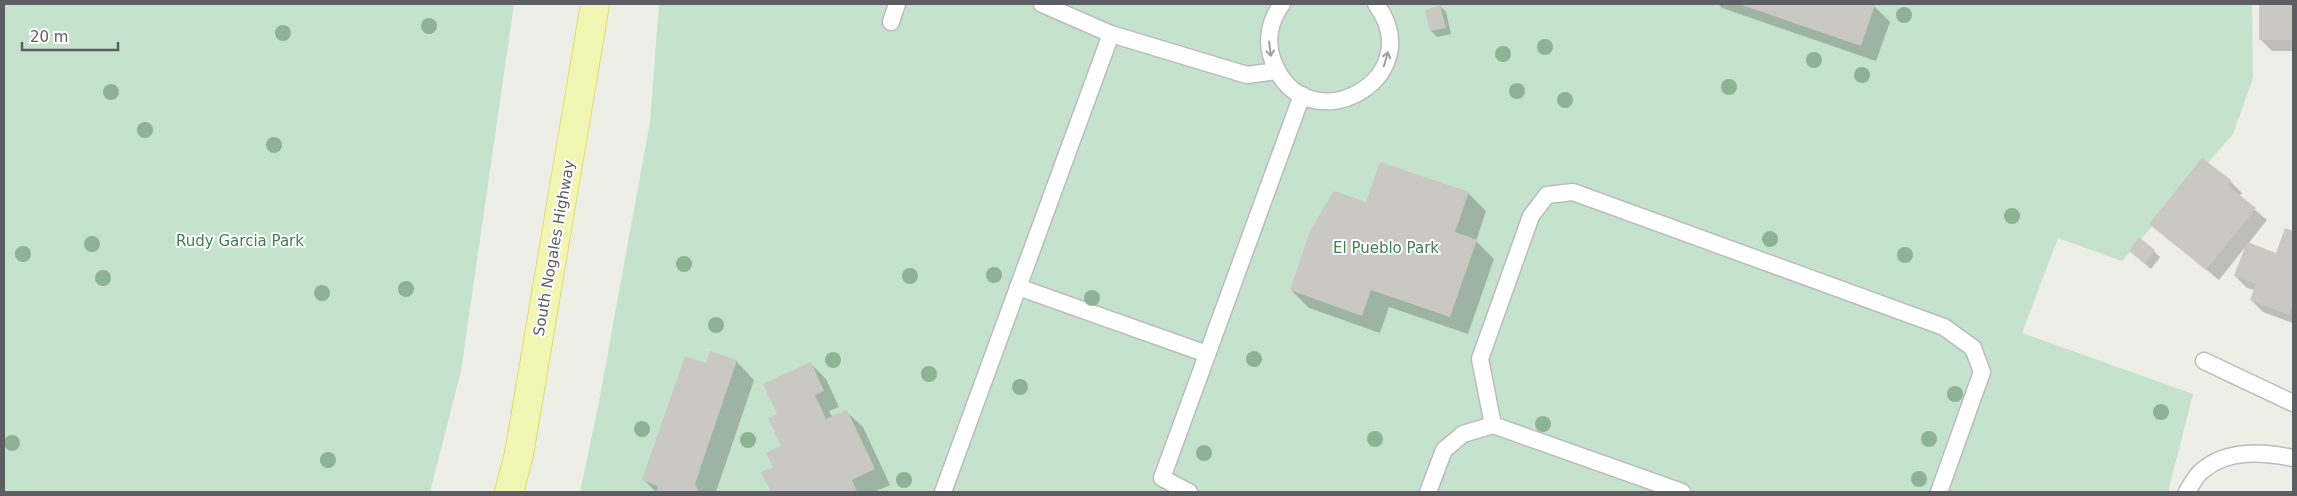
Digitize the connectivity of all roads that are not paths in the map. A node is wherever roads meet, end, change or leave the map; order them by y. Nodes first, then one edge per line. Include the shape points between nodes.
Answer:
1 (595, 4) edge
2 (897, 4) edge
3 (1042, 4) edge
4 (1282, 4) edge
5 (1376, 4) edge
6 (891, 22) dead end
7 (1111, 34) junction
8 (1276, 71) junction
9 (1302, 95) junction
10 (1018, 287) junction
11 (1207, 354) junction
12 (2204, 361) dead end
13 (2293, 403) edge
14 (1494, 425) junction
15 (2293, 458) edge
16 (509, 492) edge
17 (943, 492) edge
18 (1189, 492) edge
19 (1428, 492) edge
20 (1682, 492) edge
21 (1939, 492) edge
22 (2187, 492) edge

1 - 16 main road, South Nogales Highway via 519,454
2 - 6 lane
3 - 7 lane
4 -> 8 lane via 1269,32 1270,52
9 -> 5 lane via 1321,101 1341,100 1360,93 1376,80 1386,63 1390,43 1387,23
7 - 8 lane via 1247,75
7 - 10 lane
8 - 9 lane via 1287,85
9 - 11 lane
10 - 11 lane
10 - 17 lane
11 - 18 lane via 1162,478
12 - 13 lane
14 - 19 lane via 1462,434 1444,450
14 - 20 lane
14 - 21 lane via 1480,359 1530,216 1547,195 1573,192 1944,327 1973,348 1982,372
15 - 22 lane via 2266,453 2228,456 2202,470

